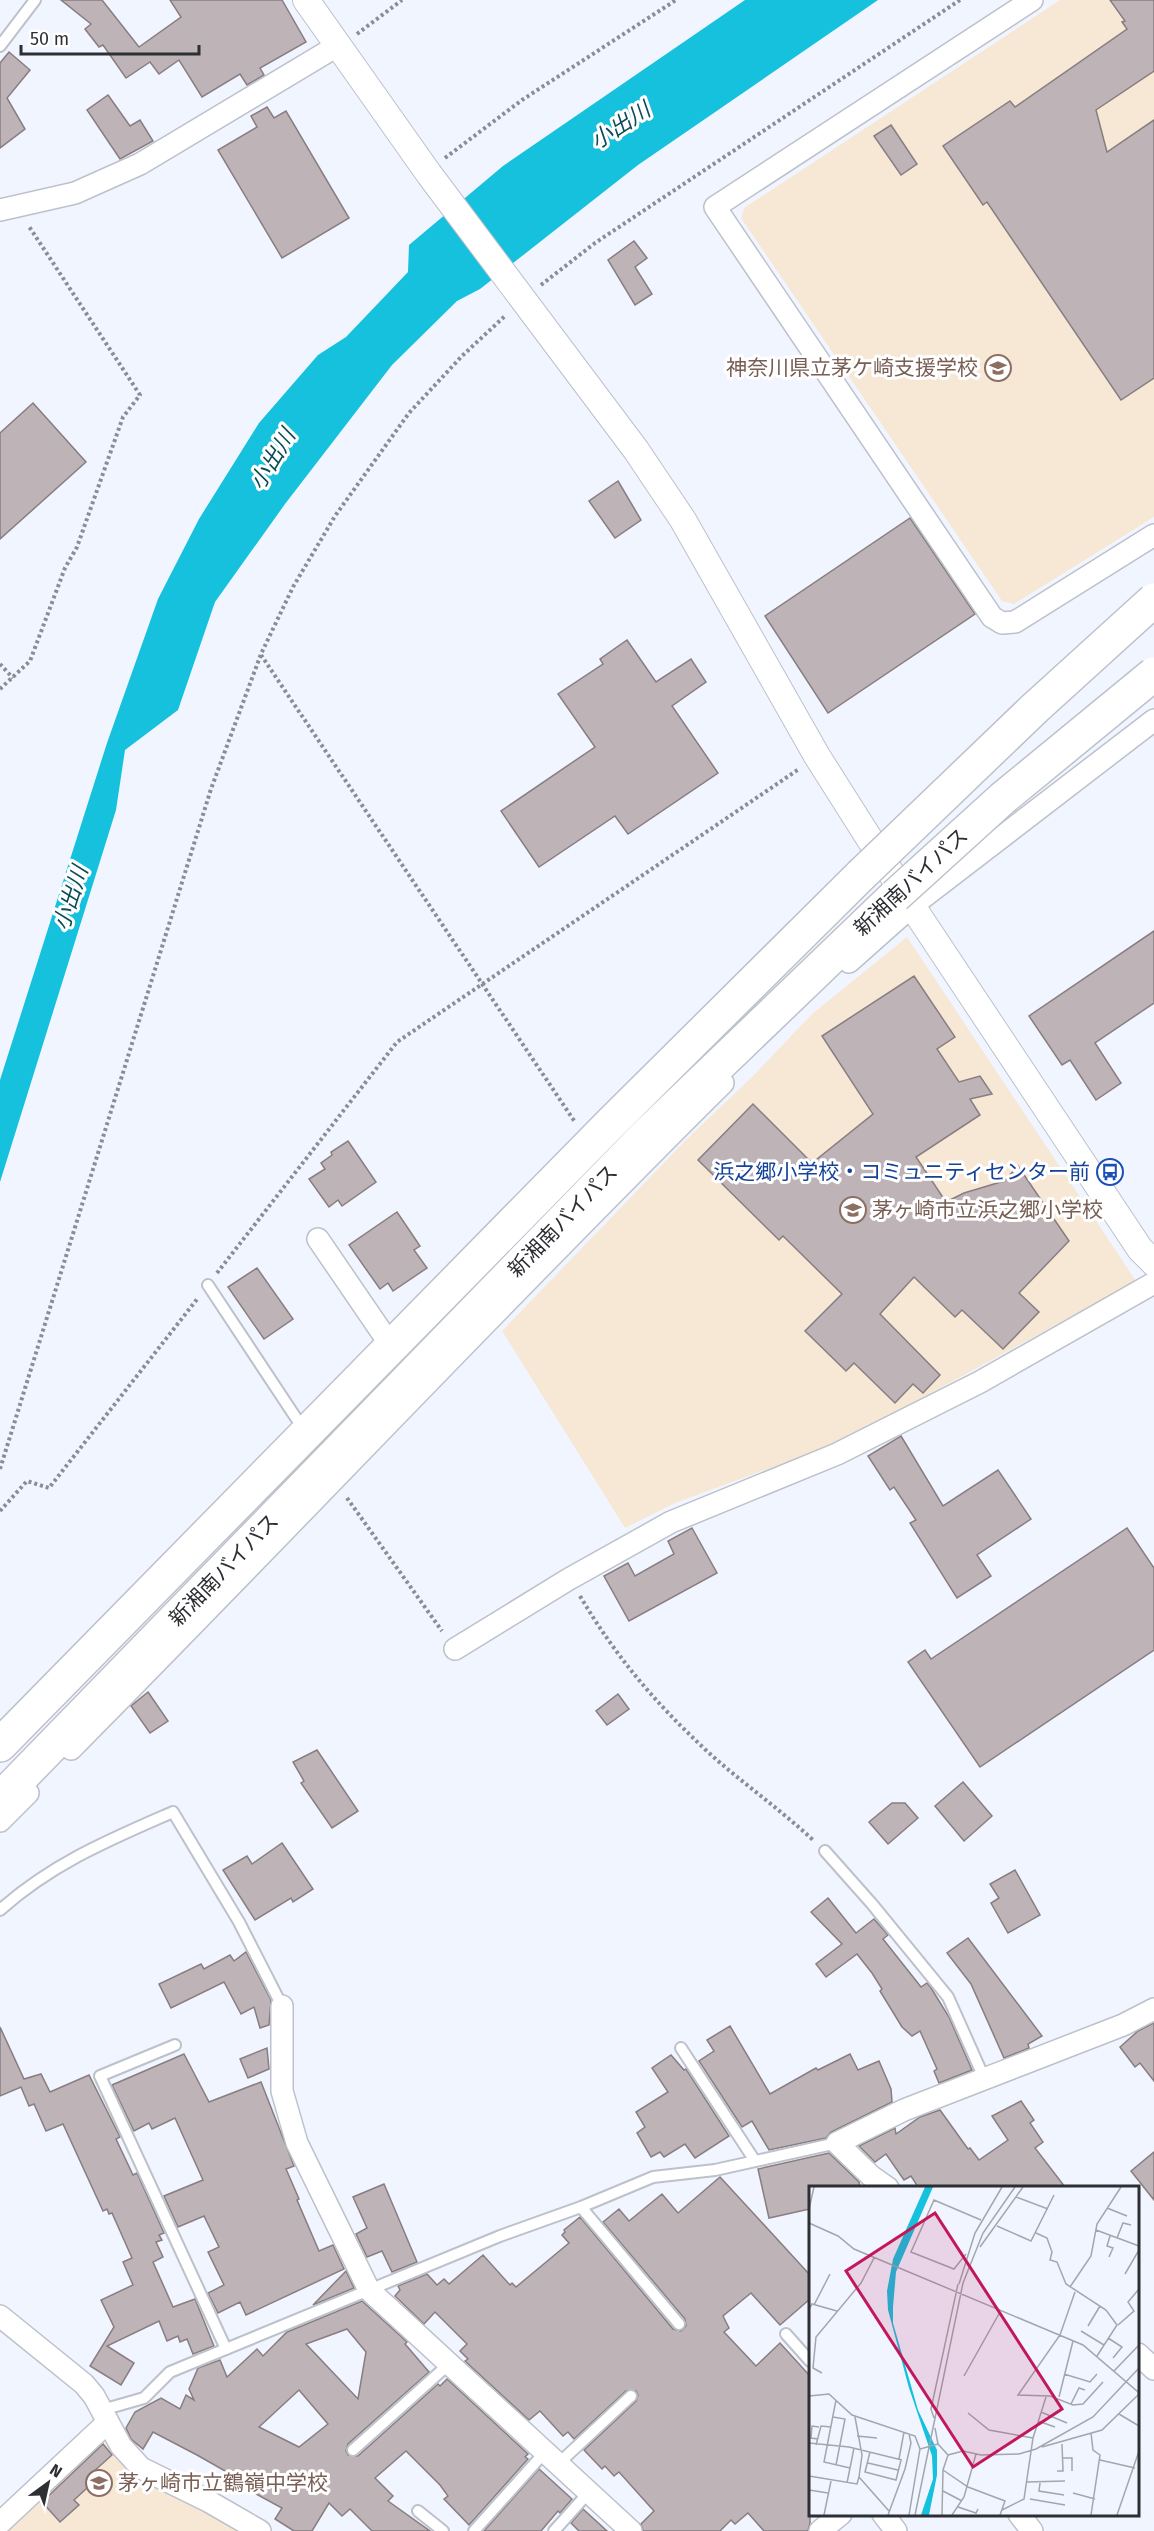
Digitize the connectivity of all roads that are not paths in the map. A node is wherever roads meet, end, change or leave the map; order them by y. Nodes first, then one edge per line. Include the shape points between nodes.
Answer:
1 (35, 0) edge
2 (306, 0) edge
3 (1032, 0) edge
4 (0, 46) edge
5 (337, 46) junction
6 (8, 209) edge
7 (1154, 535) edge
8 (1154, 590) edge
9 (1154, 600) edge
10 (1154, 628) edge
11 (1154, 674) edge
12 (1154, 704) edge
13 (1154, 720) edge
14 (868, 862) junction
15 (903, 901) junction
16 (318, 1239) dead end
17 (1154, 1263) edge
18 (1154, 1283) edge
19 (208, 1285) road end
20 (385, 1336) junction
21 (300, 1424) junction
22 (456, 1649) road end
23 (0, 1730) edge
24 (0, 1745) edge
25 (0, 1799) edge
26 (0, 1821) edge
27 (825, 1851) road end
28 (0, 1910) edge
29 (282, 2006) joint
30 (1154, 2009) edge
31 (175, 2045) dead end
32 (681, 2048) dead end
33 (985, 2080) junction
34 (837, 2143) junction
35 (755, 2161) junction
36 (886, 2186) edge
37 (580, 2207) junction
38 (369, 2290) junction
39 (0, 2316) edge
40 (679, 2324) dead end
41 (786, 2334) dead end
42 (226, 2349) junction
43 (1139, 2356) edge
44 (809, 2360) edge
45 (449, 2364) junction
46 (1154, 2368) edge
47 (631, 2396) dead end
48 (105, 2416) junction
49 (353, 2450) dead end
50 (552, 2458) junction
51 (589, 2492) junction
52 (418, 2511) dead end
53 (839, 2516) edge
54 (885, 2516) edge
55 (1021, 2516) edge
56 (0, 2523) edge
57 (260, 2531) edge
58 (443, 2531) edge
59 (474, 2531) edge
60 (554, 2531) edge
61 (631, 2531) edge
62 (820, 2531) edge
63 (896, 2531) edge
64 (1032, 2531) edge

1 - 4 lane
2 - 5 street
3 - 7 street via 715,207 992,617 1015,622
5 - 6 street via 140,164 75,193
5 - 14 street via 636,450 683,520 817,756
8 - 14 street
9 - 14 highway, bridge
10 - 14 highway, 新湘南バイパス, bridge
11 - 15 highway, 新湘南バイパス, bridge via 1003,798
12 - 15 highway, bridge
13 - 15 street
14 - 15 street
14 - 20 street
14 - 24 highway, 新湘南バイパス
15 - 17 street via 1140,1249
15 - 25 highway, 新湘南バイパス via 642,1139
15 - 26 street
16 - 20 street
18 - 22 street via 959,1393 837,1454 671,1522
19 - 21 lane
20 - 21 street
21 - 23 street
27 - 33 lane via 948,1998
28 - 29 lane via 30,1884 92,1847 173,1812 239,1922
29 - 38 street via 282,2091 297,2143
30 - 33 street
31 - 42 lane via 100,2076
32 - 35 lane
33 - 34 street via 904,2110
34 - 35 lane
34 - 36 street
35 - 37 lane via 715,2170 653,2176
37 - 38 lane
37 - 40 lane
38 - 42 lane
38 - 45 street
39 - 48 street via 84,2384
41 - 44 lane
42 - 48 lane via 170,2372 144,2398
43 - 46 street
45 - 49 lane
45 - 50 street
47 - 50 lane
48 - 56 street
48 - 57 street via 121,2446 141,2468
50 - 51 street
50 - 59 lane
51 - 60 lane
51 - 61 street
52 - 58 lane
53 - 62 street
54 - 63 street
55 - 64 street

